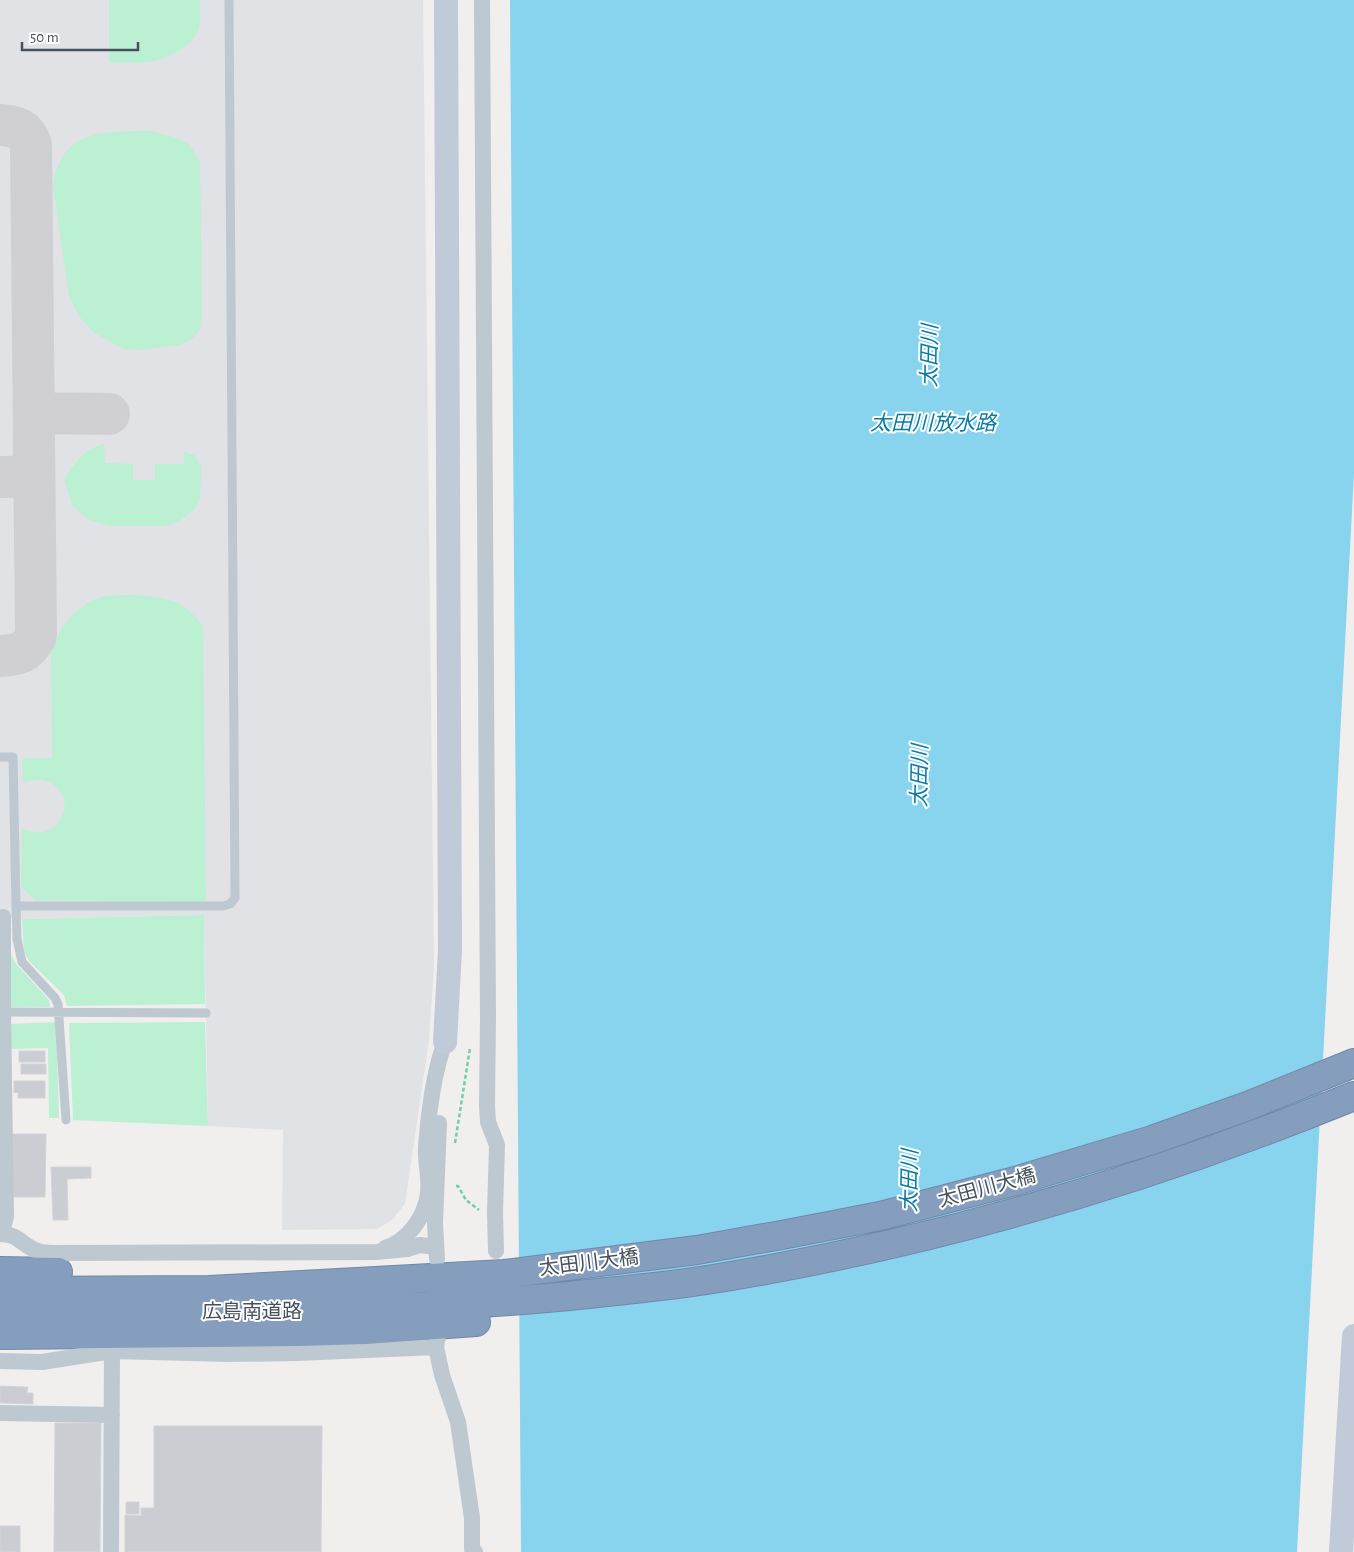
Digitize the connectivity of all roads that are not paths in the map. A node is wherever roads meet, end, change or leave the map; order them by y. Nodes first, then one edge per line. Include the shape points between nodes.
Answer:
1 (229, 0) edge
2 (446, 0) edge
3 (482, 0) edge
4 (0, 757) edge
5 (10, 912) junction
6 (1, 1012) edge
7 (60, 1012) junction
8 (206, 1013) dead end
9 (445, 1042) junction
10 (1346, 1066) edge
11 (1346, 1099) edge
12 (66, 1120) dead end
13 (1, 1234) edge
14 (376, 1252) junction
15 (500, 1262) junction
16 (0, 1271) edge
17 (704, 1280) joint
18 (300, 1284) junction
19 (0, 1291) edge
20 (504, 1311) junction
21 (0, 1313) edge
22 (0, 1335) edge
23 (1354, 1336) edge
24 (112, 1351) junction
25 (0, 1361) edge
26 (0, 1413) edge
27 (112, 1415) junction
28 (111, 1552) edge
29 (475, 1552) edge
30 (1341, 1552) edge

1 - 5 lane via 235,898 223,906
2 - 9 street via 450,950
3 - 15 street via 486,1098 488,1122 497,1145 495,1213
4 - 5 lane via 13,757
5 - 6 street
5 - 7 lane via 22,962 55,998
6 - 7 lane
6 - 13 street via 6,1216
7 - 8 lane
7 - 12 lane
9 - 14 street via 438,1058 426,1148 426,1203 419,1219 405,1236 393,1246
9 - 14 street via 436,1185 436,1253 420,1246
10 - 15 highway, 太田川大橋 via 1152,1140 1015,1182 890,1213 697,1250
11 - 17 highway, 太田川大橋 via 1192,1157 1080,1194 870,1248
13 - 14 street via 19,1238 32,1249 54,1253
15 - 18 highway, 広島南道路
16 - 18 highway via 212,1272
17 - 20 highway, 広島南道路 via 604,1305
18 - 19 highway, 広島南道路 via 209,1290
20 - 21 highway, 広島南道路 via 401,1308 297,1312
20 - 22 highway via 432,1326
23 - 30 street
24 - 25 street via 42,1362
24 - 27 street
24 - 29 street via 298,1353 437,1341 442,1374 458,1422 472,1518 472,1549
26 - 27 street
27 - 28 street

